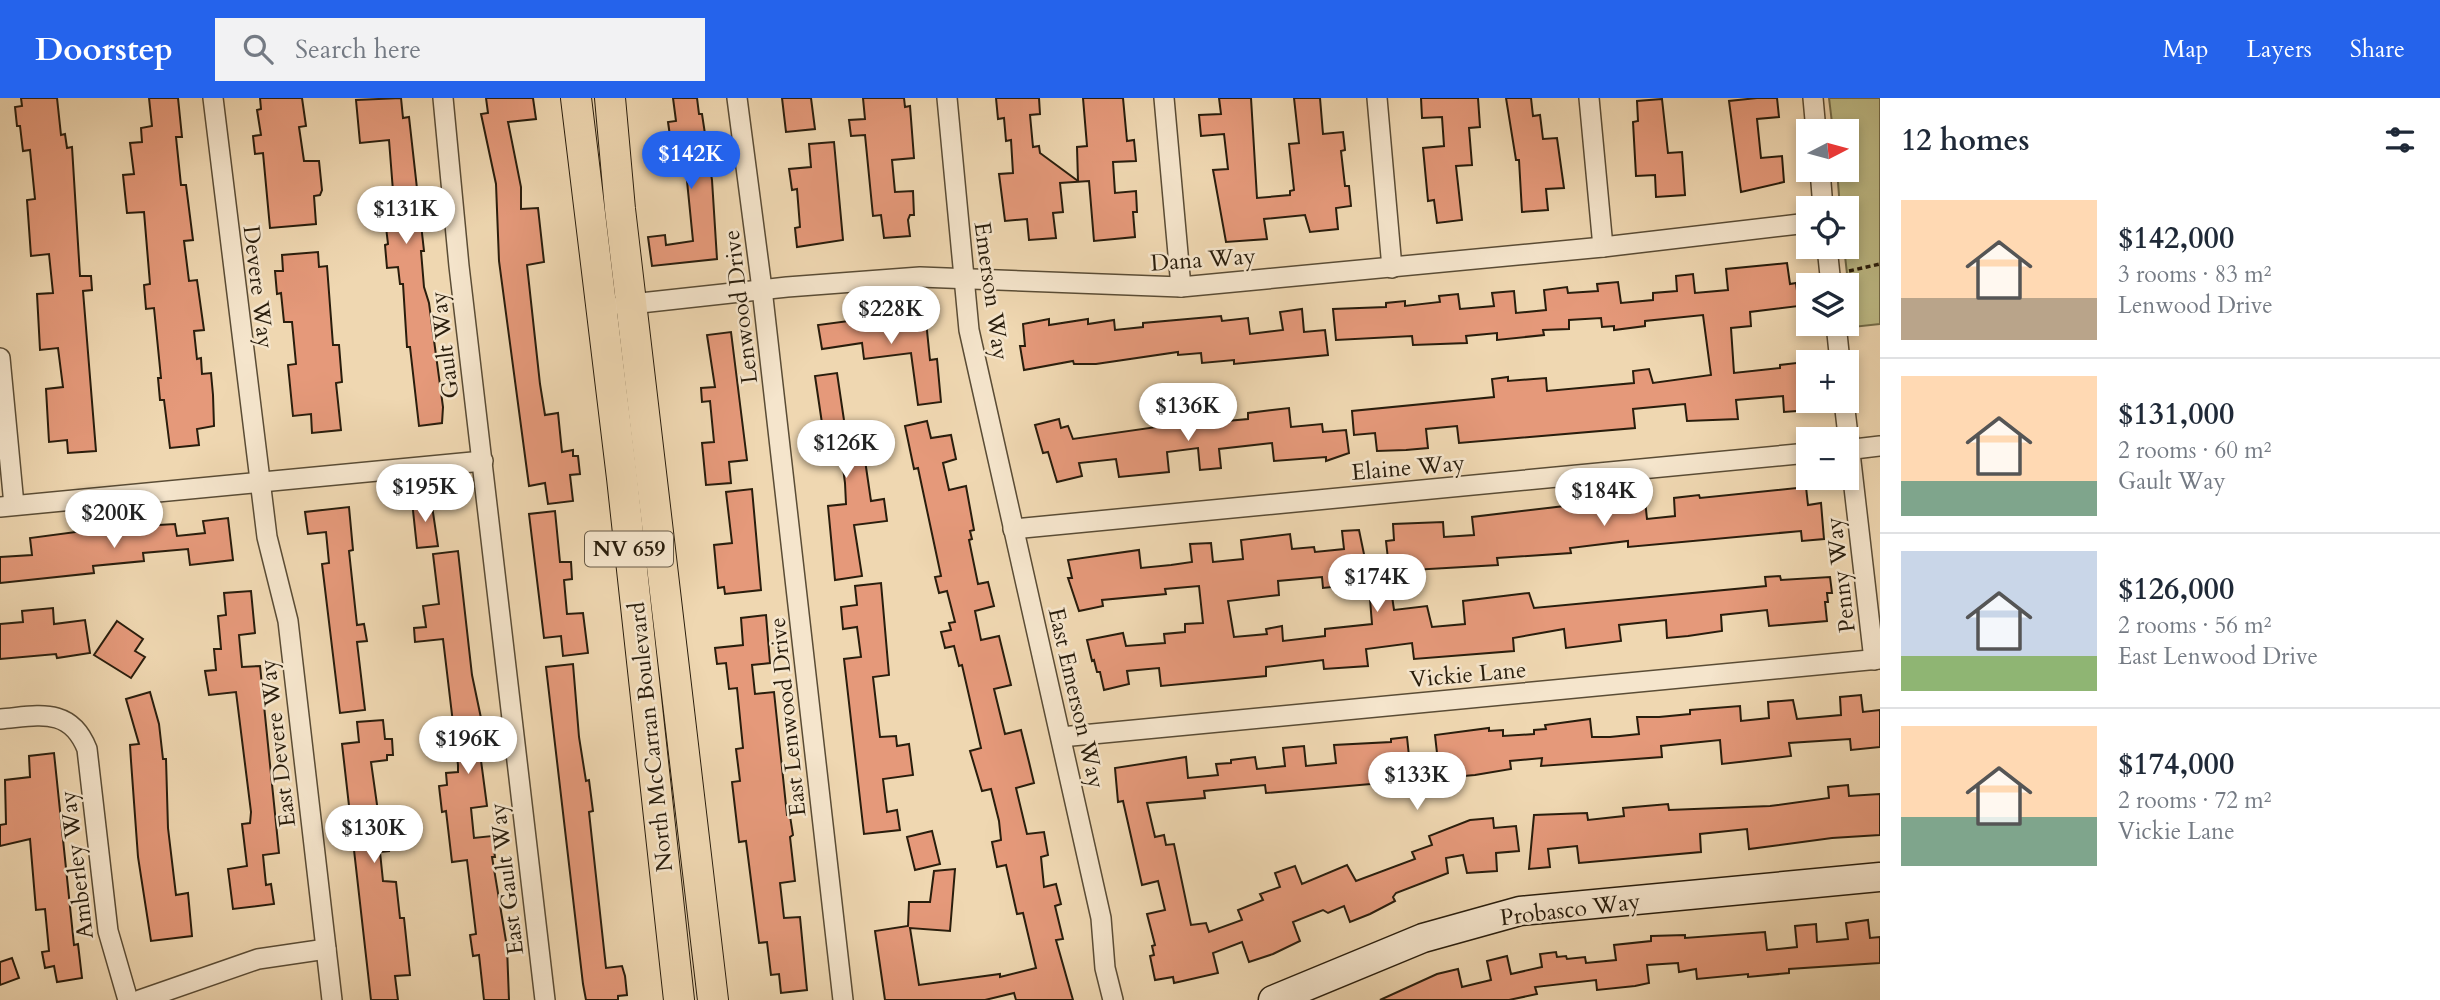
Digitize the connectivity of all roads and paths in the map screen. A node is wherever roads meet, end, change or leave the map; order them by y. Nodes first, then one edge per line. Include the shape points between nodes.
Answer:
1 (213, 98) edge
2 (443, 98) edge
3 (576, 98) edge
4 (610, 98) edge
5 (737, 98) edge
6 (947, 98) edge
7 (1164, 98) edge
8 (1377, 98) edge
9 (1589, 98) edge
10 (1813, 98) edge
11 (1815, 119) edge
12 (1796, 224) edge
13 (1602, 247) junction
14 (1880, 264) edge
15 (1392, 268) junction
16 (1847, 271) dead end
17 (963, 278) junction
18 (1181, 287) junction
19 (762, 289) junction
20 (631, 304) junction
21 (600, 308) junction
22 (0, 358) edge
23 (986, 407) joint
24 (778, 428) joint
25 (1880, 446) edge
26 (1859, 448) edge
27 (1796, 454) edge
28 (483, 461) junction
29 (259, 482) junction
30 (1854, 490) edge
31 (7, 506) edge
32 (1013, 529) junction
33 (1877, 659) edge
34 (0, 719) edge
35 (1061, 737) junction
36 (1880, 877) edge
37 (326, 949) junction
38 (128, 1000) edge
39 (140, 1000) edge
40 (332, 1000) edge
41 (545, 1000) edge
42 (679, 1000) edge
43 (713, 1000) edge
44 (843, 1000) edge
45 (1113, 1000) edge
46 (1273, 1000) edge

1 - 29 street, Devere Way
2 - 28 street, Gault Way
3 - 21 main road, North McCarran Boulevard / NV 659
4 - 20 main road, North McCarran Boulevard / NV 659
5 - 19 street, Lenwood Drive
6 - 17 street, Emerson Way
7 - 18 street
8 - 15 street
9 - 13 street
10 - 11 street
12 - 13 street, Dana Way
13 - 15 street, Dana Way
14 - 16 path
15 - 18 street, Dana Way
17 - 18 street, Dana Way
17 - 19 street, Dana Way
17 - 23 street, Emerson Way
19 - 20 street, Dana Way
19 - 24 street, Lenwood Drive
20 - 21 street, Dana Way
20 - 43 main road, North McCarran Boulevard / NV 659
21 - 42 main road, North McCarran Boulevard / NV 659
22 - 31 street
23 - 32 street, East Emerson Way
24 - 44 street, East Lenwood Drive
25 - 26 street
27 - 32 street, Elaine Way
28 - 29 street
28 - 41 street, East Gault Way
29 - 31 street
29 - 37 street, East Devere Way via 288,621
30 - 33 street, Penny Way
32 - 35 street, East Emerson Way
33 - 35 street, Vickie Lane
34 - 38 street, Amberley Way via 60,718 74,726 87,749 108,931
35 - 45 street, East Emerson Way via 1101,918
36 - 46 street, Probasco Way via 1520,911 1423,938
37 - 39 street via 258,959
37 - 40 street, East Devere Way

